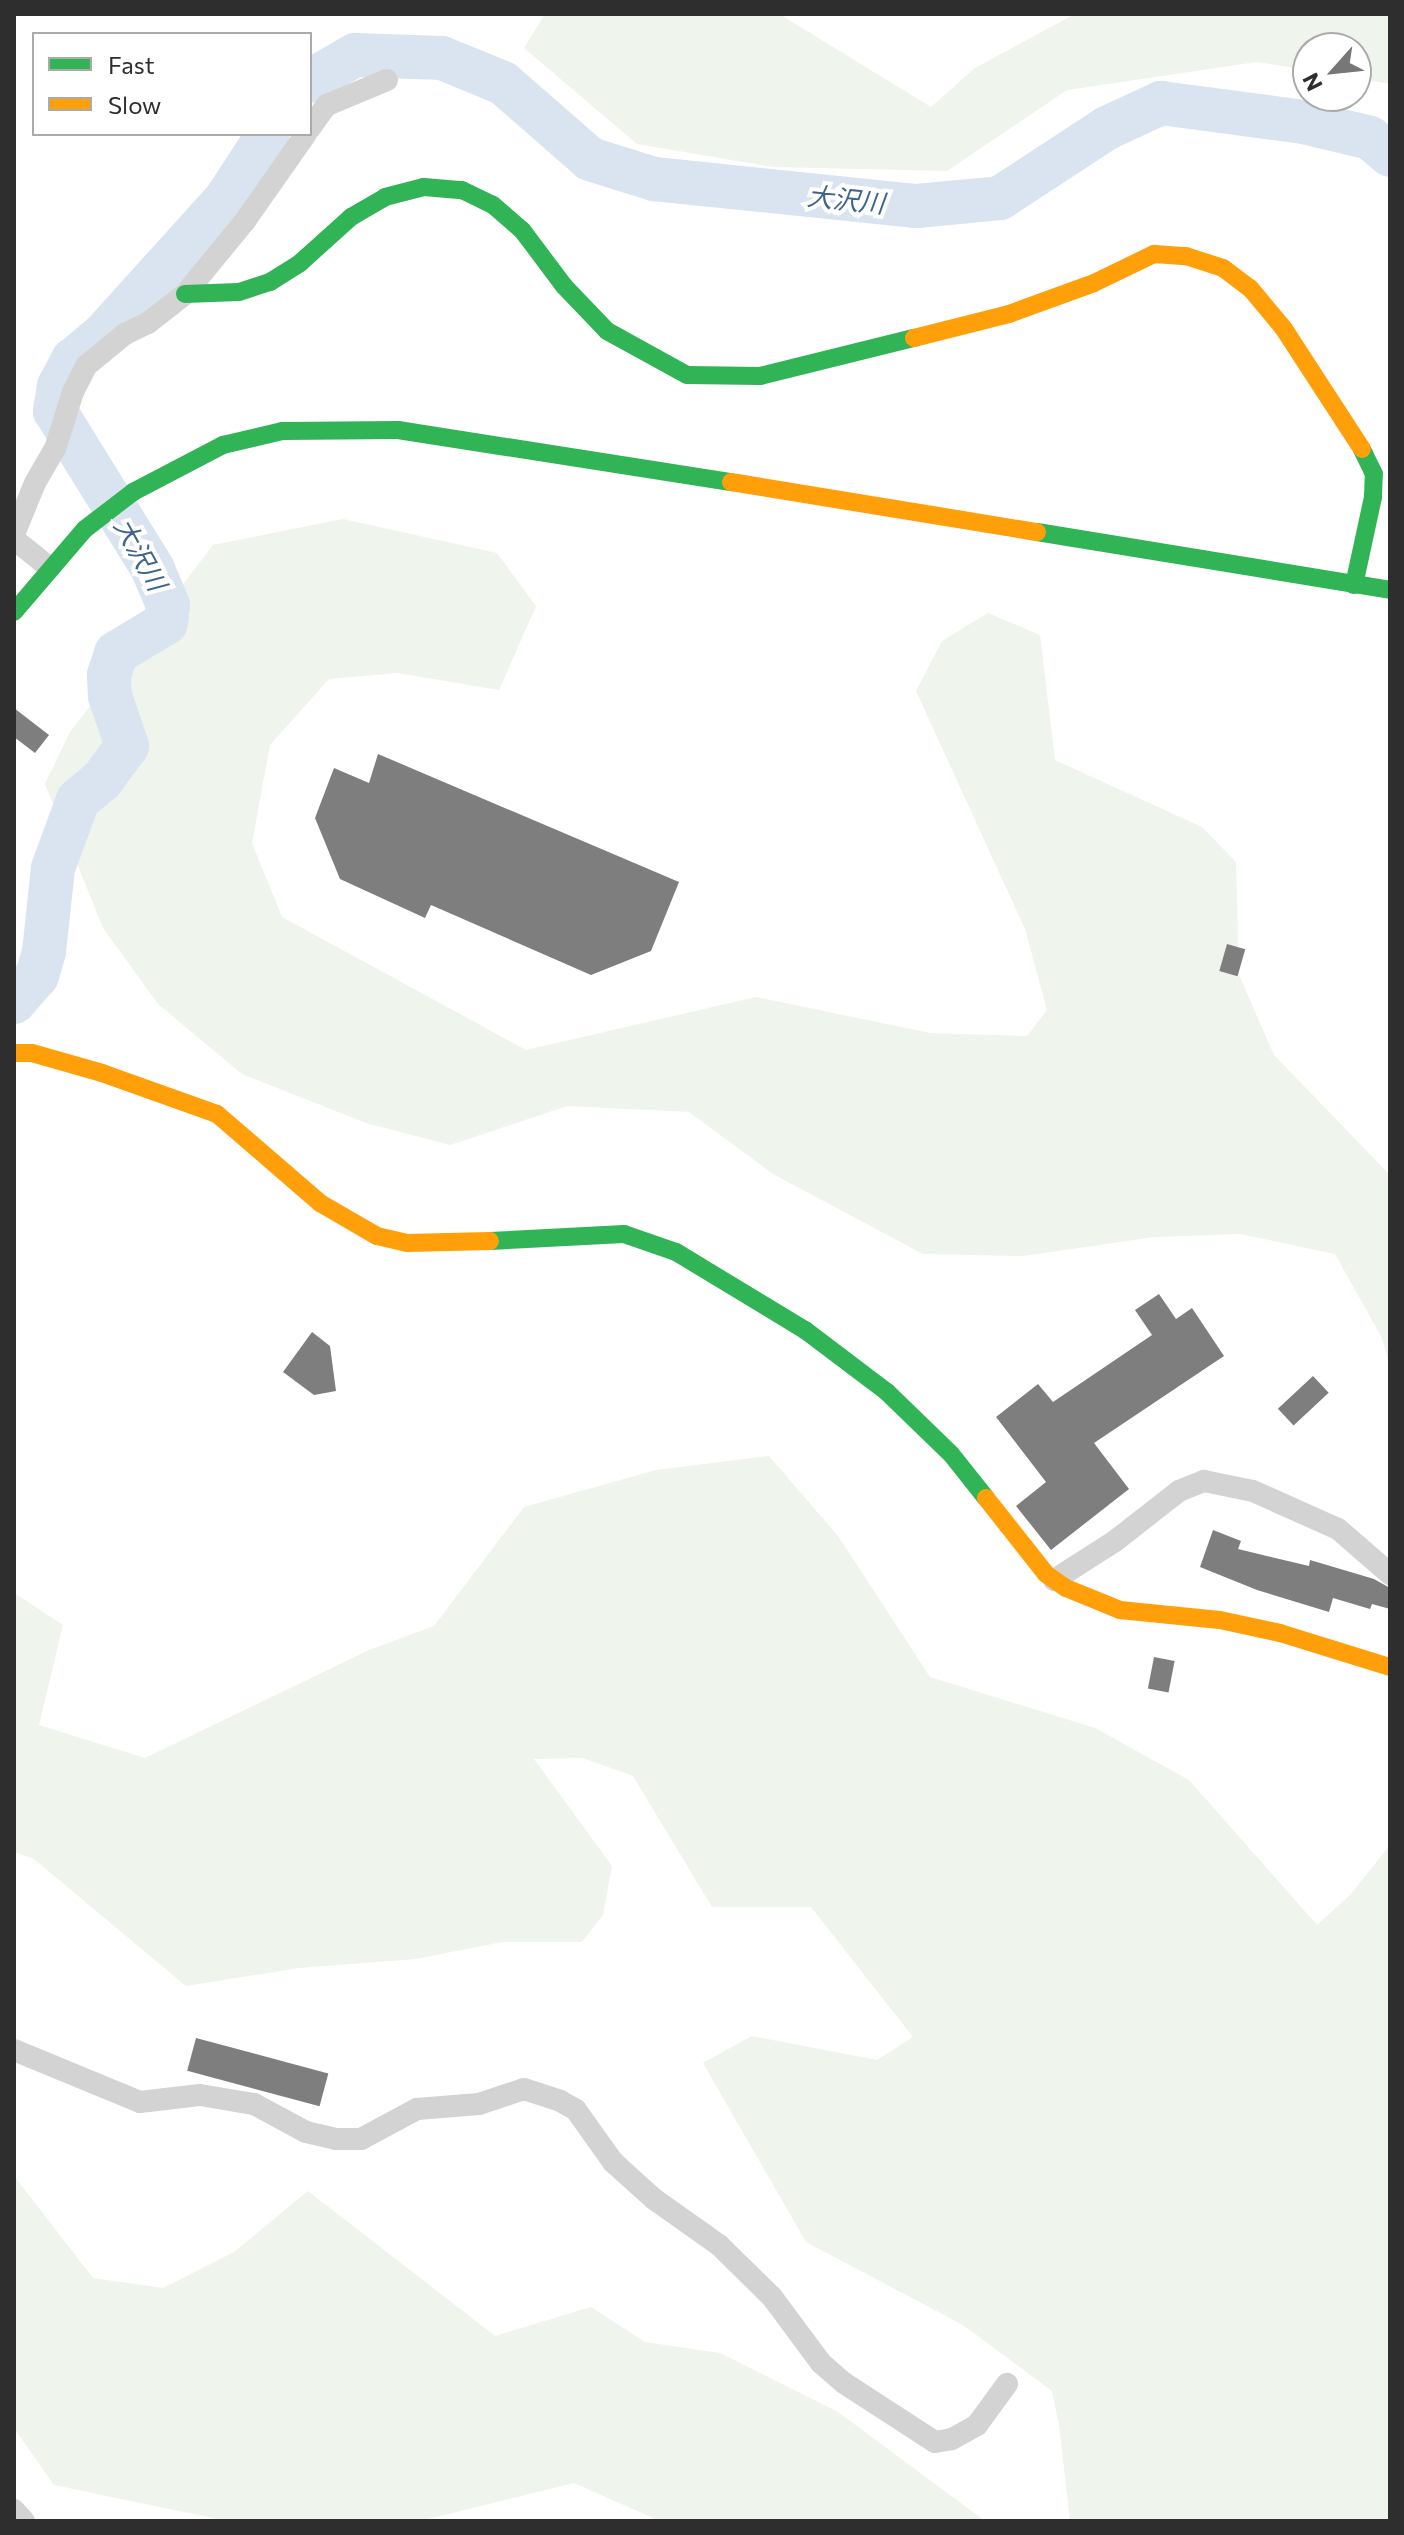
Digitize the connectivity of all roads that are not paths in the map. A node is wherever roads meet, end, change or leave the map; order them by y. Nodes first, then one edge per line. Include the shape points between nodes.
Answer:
1 (387, 80) dead end
2 (312, 125) edge
3 (305, 136) edge
4 (185, 294) junction
5 (14, 537) edge
6 (50, 568) junction
7 (1354, 585) junction
8 (1390, 590) edge
9 (14, 612) edge
10 (14, 1053) edge
11 (1390, 1574) edge
12 (1054, 1580) junction
13 (1389, 1663) edge
14 (14, 2050) edge
15 (1007, 2384) dead end
16 (14, 2510) edge
17 (24, 2521) edge

1 - 2 street via 327,105
3 - 4 street
4 - 5 street via 86,366
4 - 7 street via 239,292 270,282 351,217 385,197 424,187 462,190 493,205 522,230 607,331 687,375 760,376 1009,314 1154,254 1186,256 1223,268 1250,288 1284,329 1363,450 1374,474 1373,497
5 - 6 street
6 - 7 street via 85,529 178,466 223,445 282,431 328,428 473,439
6 - 9 street
7 - 8 street
10 - 12 street via 102,1073 217,1114 320,1203 377,1236 437,1244 624,1234 676,1252 805,1330 887,1392 951,1454
11 - 12 street via 1338,1529 1253,1491 1204,1481 1179,1491
12 - 13 street via 1120,1610 1220,1620
14 - 15 street via 140,2102 200,2095 254,2104 306,2132 336,2139 361,2139 417,2109 479,2104 524,2089 560,2101 576,2110 613,2162 719,2245 772,2297 821,2363 935,2442 977,2425
16 - 17 street

